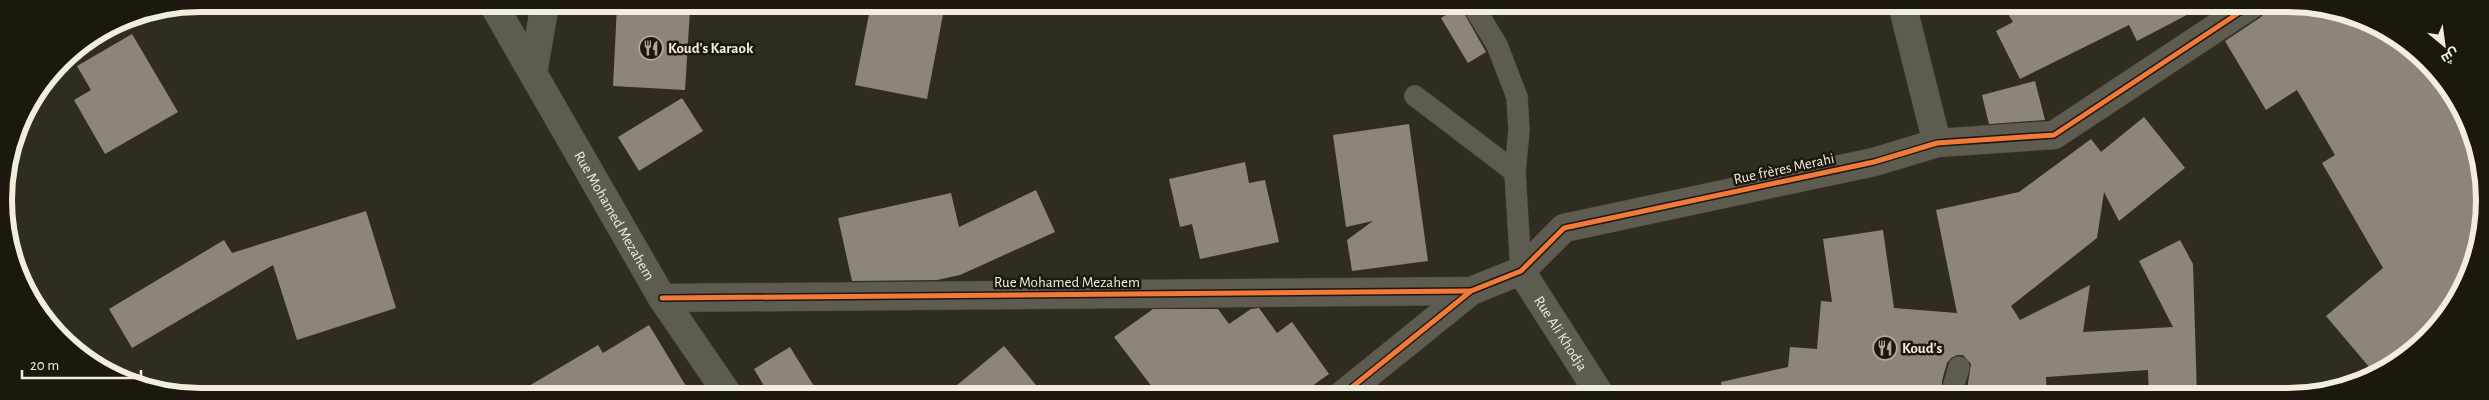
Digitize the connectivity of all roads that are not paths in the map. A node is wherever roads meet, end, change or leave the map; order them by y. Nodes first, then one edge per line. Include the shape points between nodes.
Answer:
1 (498, 12) edge
2 (544, 12) edge
3 (1477, 12) edge
4 (1904, 12) edge
5 (2240, 12) edge
6 (533, 73) junction
7 (1415, 96) dead end
8 (1937, 143) junction
9 (1515, 172) junction
10 (1522, 271) junction
11 (1471, 291) junction
12 (662, 298) junction
13 (1959, 367) dead end
14 (724, 388) edge
15 (1351, 388) edge
16 (1596, 388) edge
17 (1954, 388) edge

1 - 6 street, Rue Mohamed Mezahem
2 - 6 street
3 - 9 lane via 1497,46 1517,97 1519,130
4 - 8 street
5 - 8 street, Rue frères Merahi via 2054,135
6 - 12 street, Rue Mohamed Mezahem
7 - 9 lane
8 - 10 street, Rue frères Merahi via 1874,162 1564,228
9 - 10 lane
10 - 11 street, Rue frères Merahi
10 - 16 street, Rue Ali Khodja
11 - 12 street, Rue Mohamed Mezahem
11 - 15 street, Rue frères Merahi
12 - 14 street
13 - 17 lane

